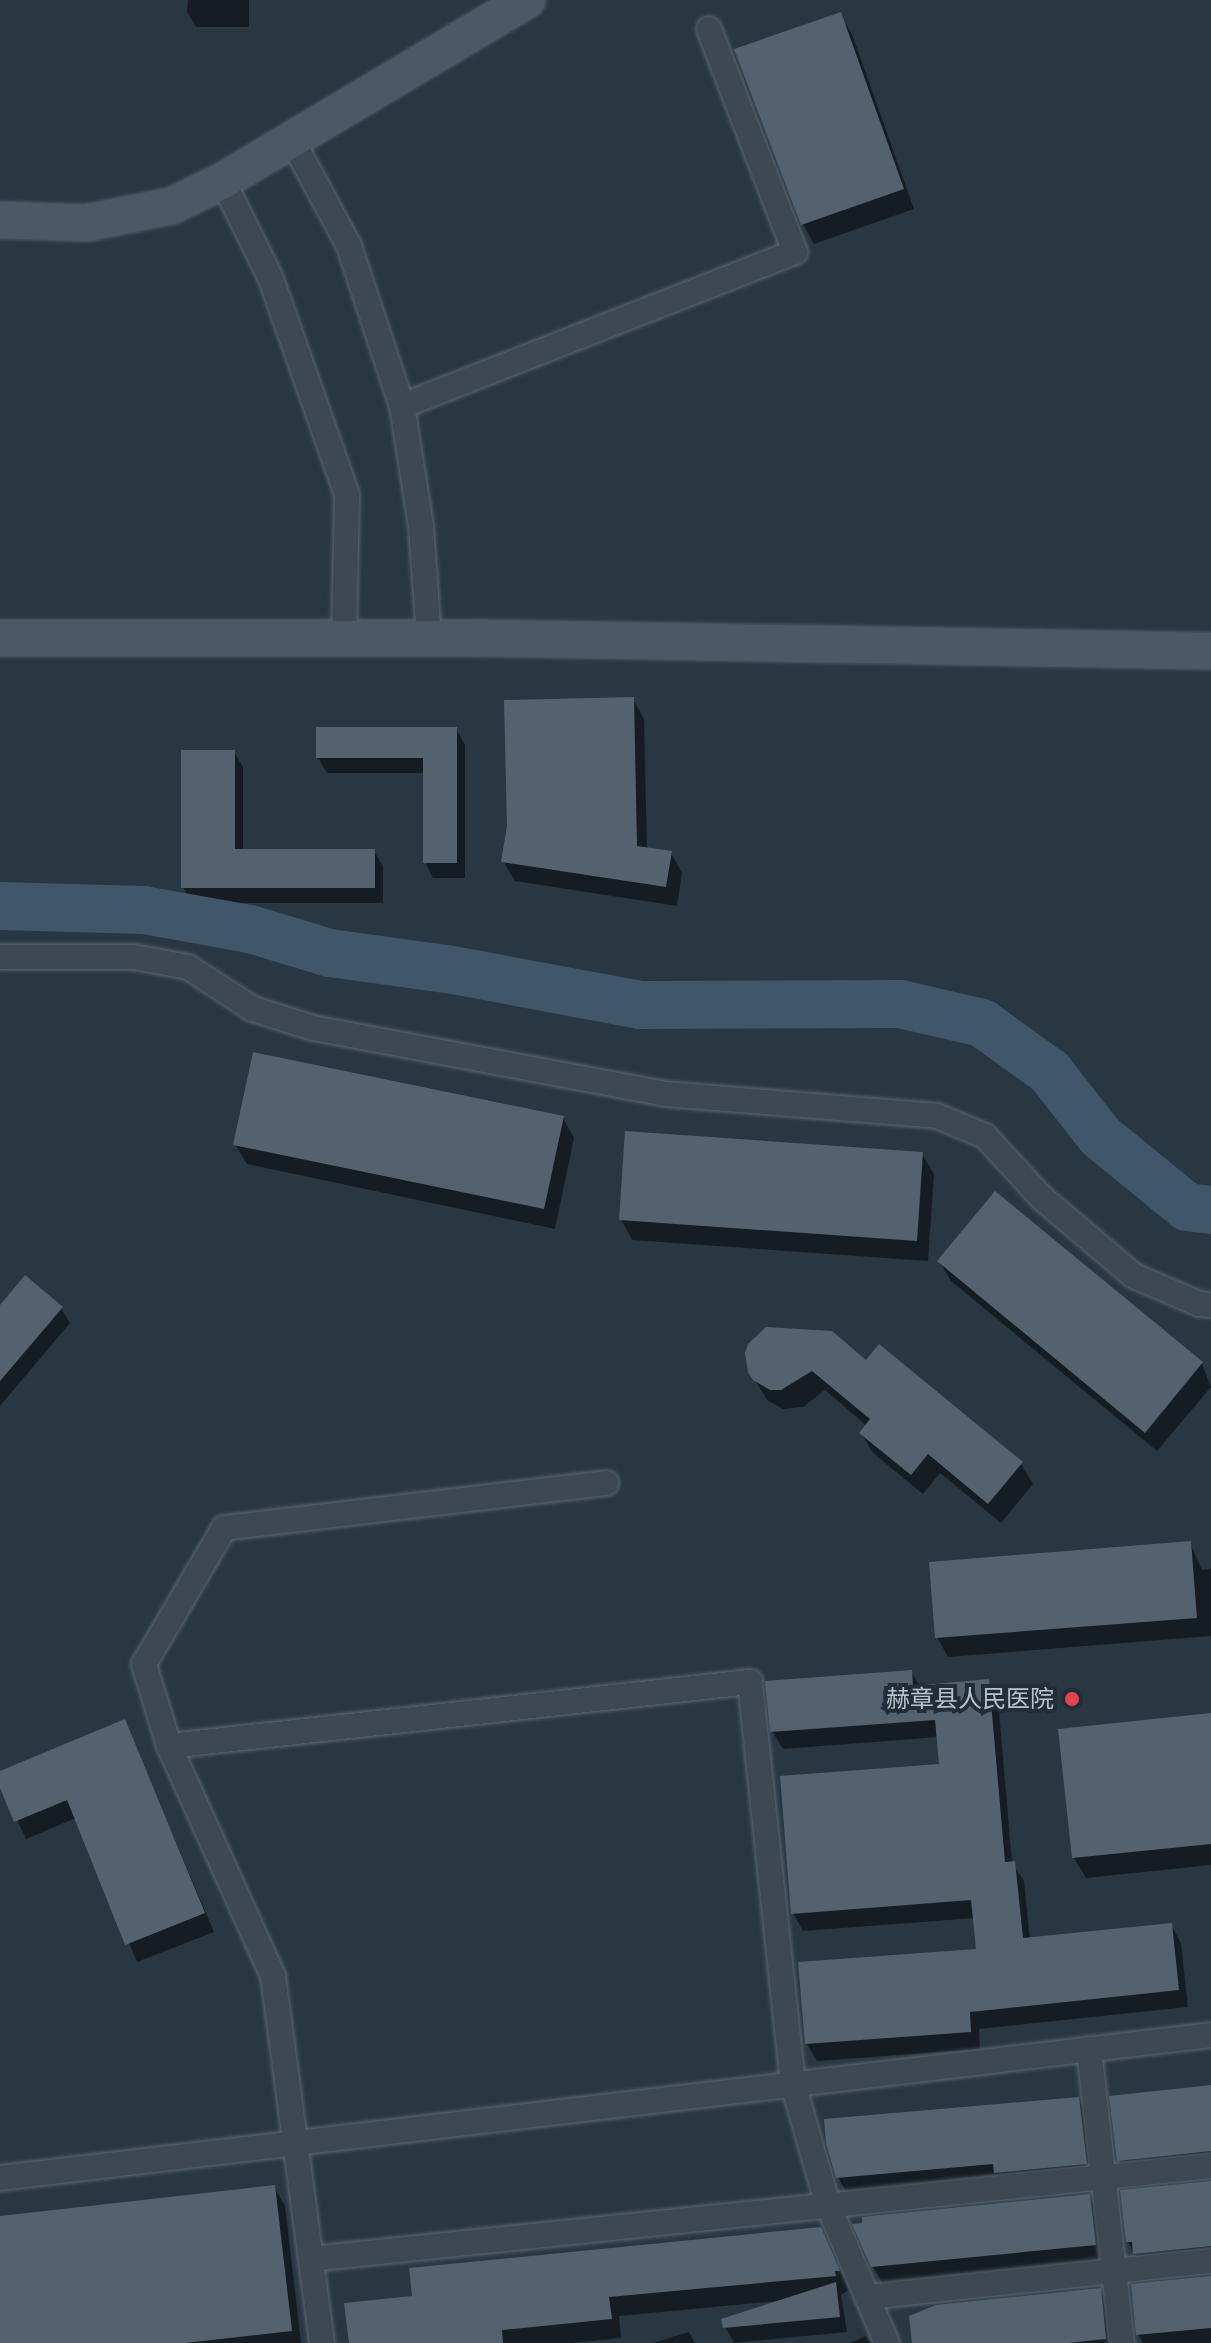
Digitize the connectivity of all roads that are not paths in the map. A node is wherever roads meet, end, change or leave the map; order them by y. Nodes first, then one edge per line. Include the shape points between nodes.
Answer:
1 (527, 0) edge
2 (709, 29) dead end
3 (292, 140) junction
4 (223, 181) junction
5 (0, 220) edge
6 (402, 406) junction
7 (0, 638) edge
8 (344, 638) junction
9 (429, 638) junction
10 (1211, 651) edge
11 (0, 957) edge
12 (1211, 1305) edge
13 (606, 1483) dead end
14 (169, 1746) junction
15 (1211, 2035) edge
16 (1089, 2049) junction
17 (793, 2084) junction
18 (297, 2143) junction
19 (1211, 2166) edge
20 (1104, 2177) junction
21 (0, 2178) edge
22 (828, 2205) junction
23 (311, 2259) junction
24 (1211, 2261) edge
25 (1116, 2271) junction
26 (867, 2297) junction
27 (322, 2343) edge
28 (887, 2343) edge
29 (1122, 2343) edge

1 - 3 street
2 - 6 street via 795,252
3 - 4 street
3 - 6 street via 349,246
4 - 5 street via 136,216 86,223
4 - 8 street via 271,279 347,495
6 - 9 street via 421,526
7 - 8 street
8 - 9 street
9 - 10 street
11 - 12 street via 134,957 188,967 253,1009 313,1028 665,1094 937,1116 985,1136 1042,1198 1134,1276
13 - 14 street via 224,1528 144,1664
14 - 17 street via 750,1682
14 - 18 street via 273,1976
15 - 16 street
16 - 17 street
16 - 20 street
17 - 18 street
17 - 22 street
18 - 21 street
18 - 23 street
19 - 20 street
20 - 22 street
20 - 25 street
22 - 23 street
22 - 26 street
23 - 27 street
24 - 25 street
25 - 26 street
25 - 29 street
26 - 28 street

